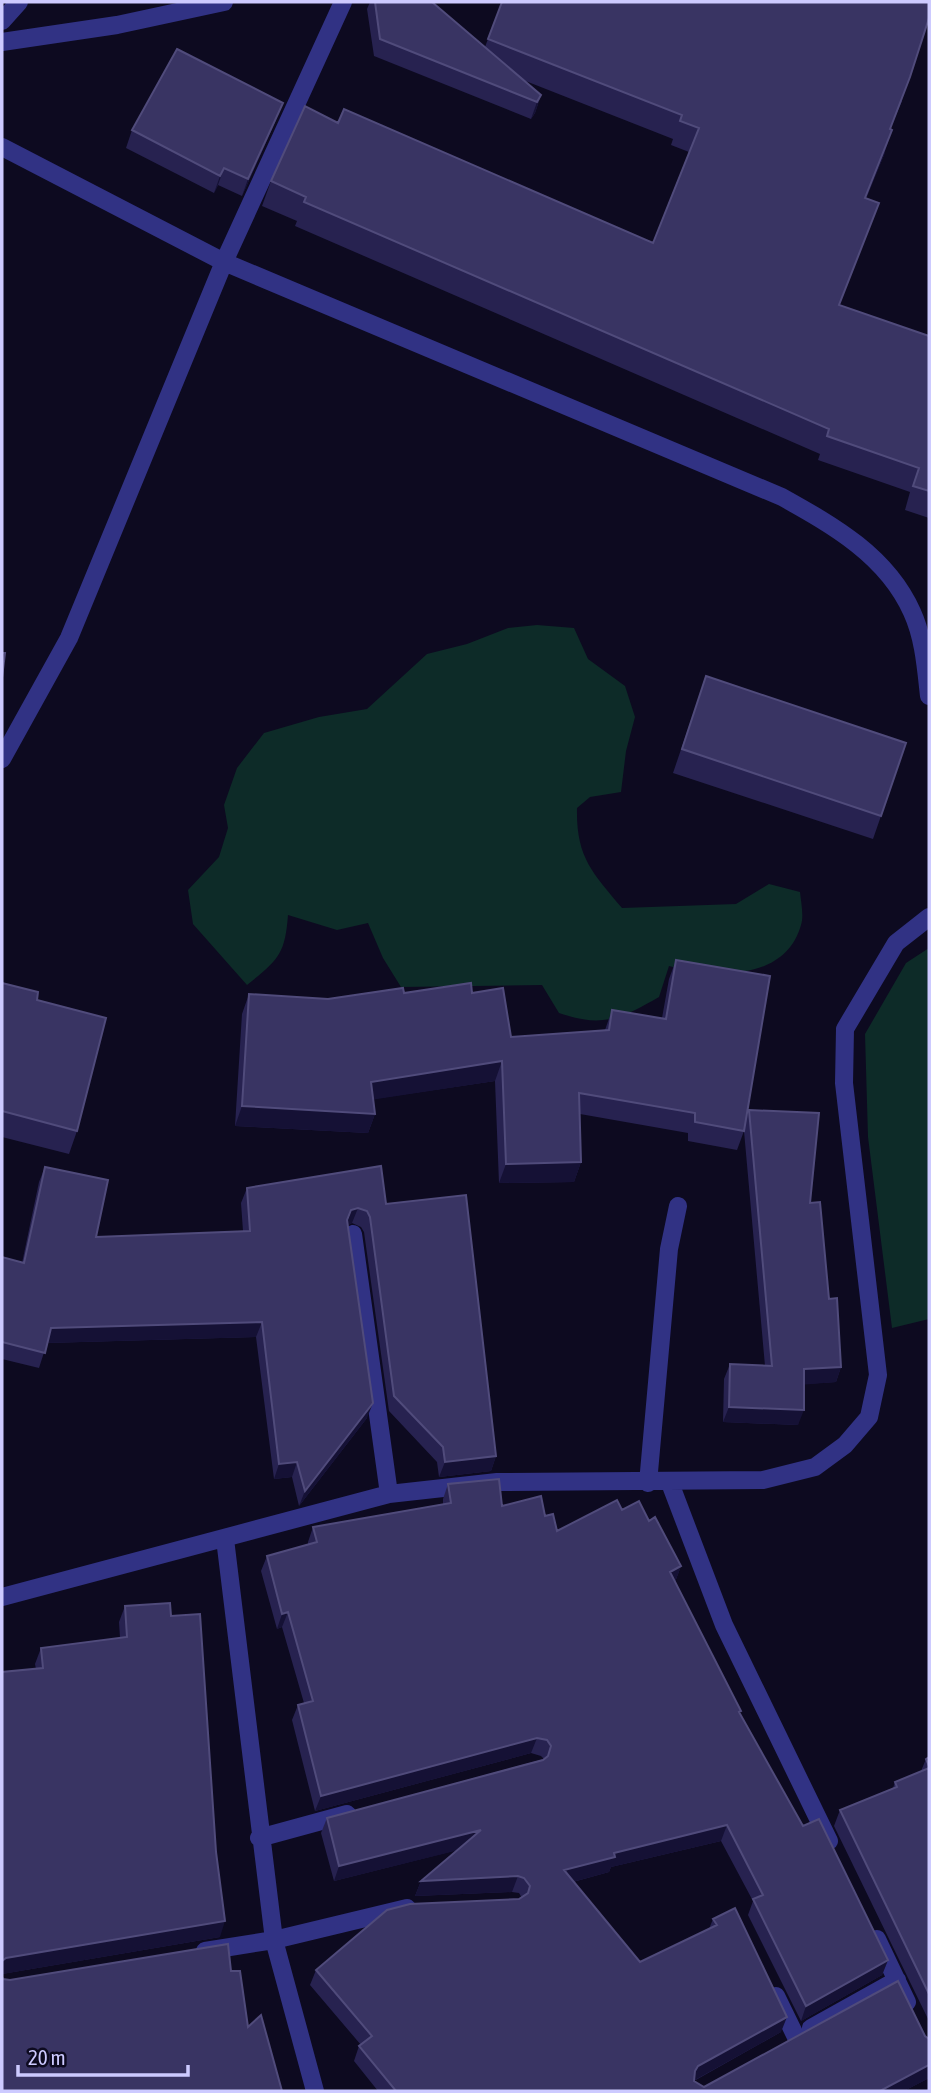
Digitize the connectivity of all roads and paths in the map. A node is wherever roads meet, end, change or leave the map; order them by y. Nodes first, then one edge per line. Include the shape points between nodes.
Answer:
1 (19, 2) edge
2 (224, 2) edge
3 (343, 2) edge
4 (2, 21) edge
5 (2, 42) edge
6 (2, 147) edge
7 (224, 262) junction
8 (929, 696) edge
9 (2, 759) edge
10 (929, 917) edge
11 (678, 1206) dead end
12 (353, 1234) edge
13 (648, 1483) junction
14 (670, 1483) junction
15 (389, 1494) junction
16 (225, 1539) junction
17 (2, 1597) edge
18 (364, 1810) edge
19 (259, 1838) junction
20 (837, 1858) edge
21 (430, 1907) edge
22 (867, 1919) edge
23 (274, 1940) junction
24 (192, 1953) edge
25 (766, 1974) edge
26 (897, 1980) junction
27 (913, 2013) edge
28 (315, 2091) edge

1 - 4 street
2 - 5 street via 117,25
3 - 7 street
6 - 7 street
7 - 8 street via 782,497 845,533 895,579 913,614
7 - 9 street via 69,638
10 - 14 street via 897,943 845,1029 844,1083 878,1375 869,1417 845,1445 815,1467 763,1480
11 - 13 street via 668,1249
12 - 15 street
13 - 14 street
13 - 15 street via 497,1482
14 - 20 street via 724,1625
15 - 16 street
16 - 17 street
16 - 19 street
18 - 19 street
19 - 23 street
21 - 23 street via 403,1908
22 - 26 street
23 - 24 street
23 - 28 street
25 - 26 street via 790,2040
26 - 27 street

